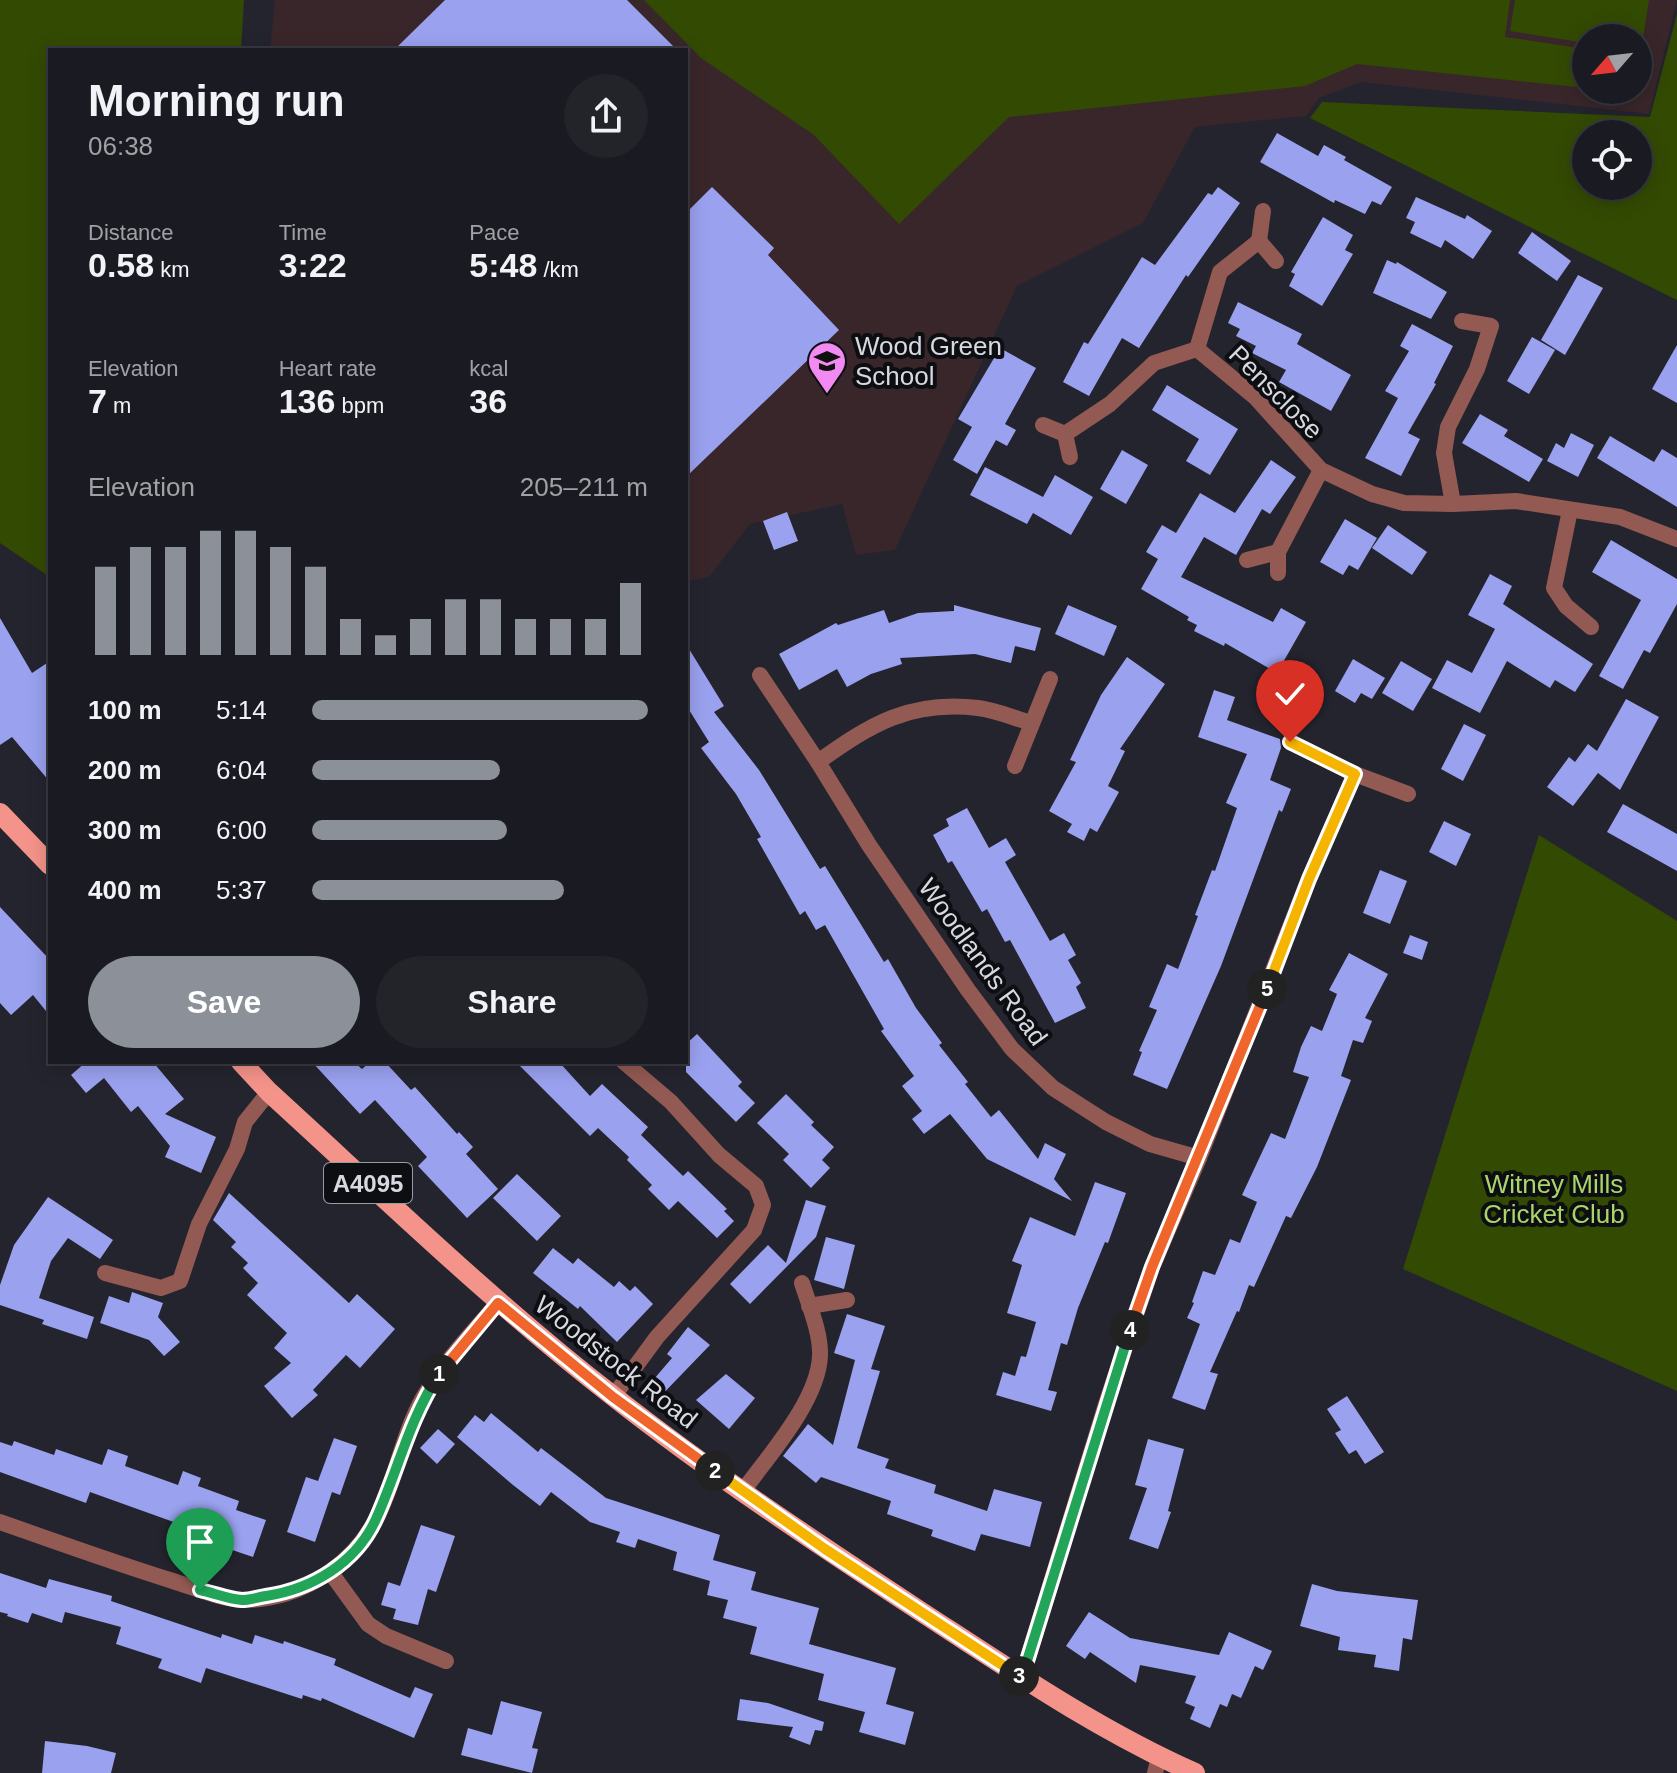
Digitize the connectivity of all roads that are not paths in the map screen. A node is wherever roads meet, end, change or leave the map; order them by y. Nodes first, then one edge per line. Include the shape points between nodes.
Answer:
1 (1263, 211) dead end
2 (1259, 241) junction
3 (1276, 261) dead end
4 (1462, 321) dead end
5 (1197, 349) junction
6 (1043, 425) dead end
7 (1065, 434) junction
8 (1070, 457) dead end
9 (1321, 470) junction
10 (1453, 504) junction
11 (1570, 510) junction
12 (1677, 539) edge
13 (1278, 552) junction
14 (1247, 560) dead end
15 (1278, 573) dead end
16 (1591, 627) dead end
17 (760, 675) dead end
18 (1050, 679) dead end
19 (1031, 723) junction
20 (1290, 742) dead end
21 (818, 762) junction
22 (1015, 766) dead end
23 (1355, 774) junction
24 (1408, 794) dead end
25 (0, 813) edge
26 (48, 863) edge
27 (243, 1064) edge
28 (626, 1064) edge
29 (269, 1092) junction
30 (1199, 1158) junction
31 (105, 1273) dead end
32 (802, 1283) dead end
33 (847, 1300) dead end
34 (498, 1303) junction
35 (809, 1306) junction
36 (613, 1397) junction
37 (743, 1491) junction
38 (0, 1522) edge
39 (331, 1573) junction
40 (446, 1661) dead end
41 (1022, 1677) junction
42 (1157, 1765) edge
43 (1195, 1773) edge

1 - 2 street
2 - 3 street
2 - 5 street, Pensclose via 1220,272
4 - 10 street via 1491,326 1448,427 1444,453
5 - 7 street, Pensclose via 1154,363 1110,404
5 - 9 street, Pensclose via 1255,397
6 - 7 street
7 - 8 street
9 - 10 street, Pensclose via 1404,503
9 - 13 street, Pensclose
10 - 11 street, Pensclose via 1516,501
11 - 12 street, Pensclose via 1620,517
11 - 16 street via 1554,588
13 - 14 street
13 - 15 street, Pensclose
17 - 21 street, Woodlands Road
18 - 19 street
19 - 21 street via 980,708 907,711 876,723
19 - 22 street
20 - 23 street
21 - 30 street, Woodlands Road via 869,845 1012,1049 1053,1088 1106,1122 1150,1144
23 - 24 street
23 - 30 street
25 - 26 main road
27 - 29 main road, Woodstock Road / A4095
28 - 36 street via 756,1186 763,1205 754,1230 657,1337
29 - 31 street via 245,1122 180,1281 161,1288
29 - 34 main road, Woodstock Road / A4095
30 - 41 street via 1124,1347
32 - 35 street
33 - 35 street
34 - 36 main road, Woodstock Road / A4095
34 - 39 street via 422,1399 375,1521 360,1546
35 - 37 street via 820,1353 816,1382
36 - 37 main road, Woodstock Road / A4095
37 - 41 main road, Woodstock Road / A4095
38 - 39 street via 148,1574 243,1600 294,1592
39 - 40 street via 368,1624
41 - 42 main road, Woodstock Road / A4095
42 - 43 main road, A4095

